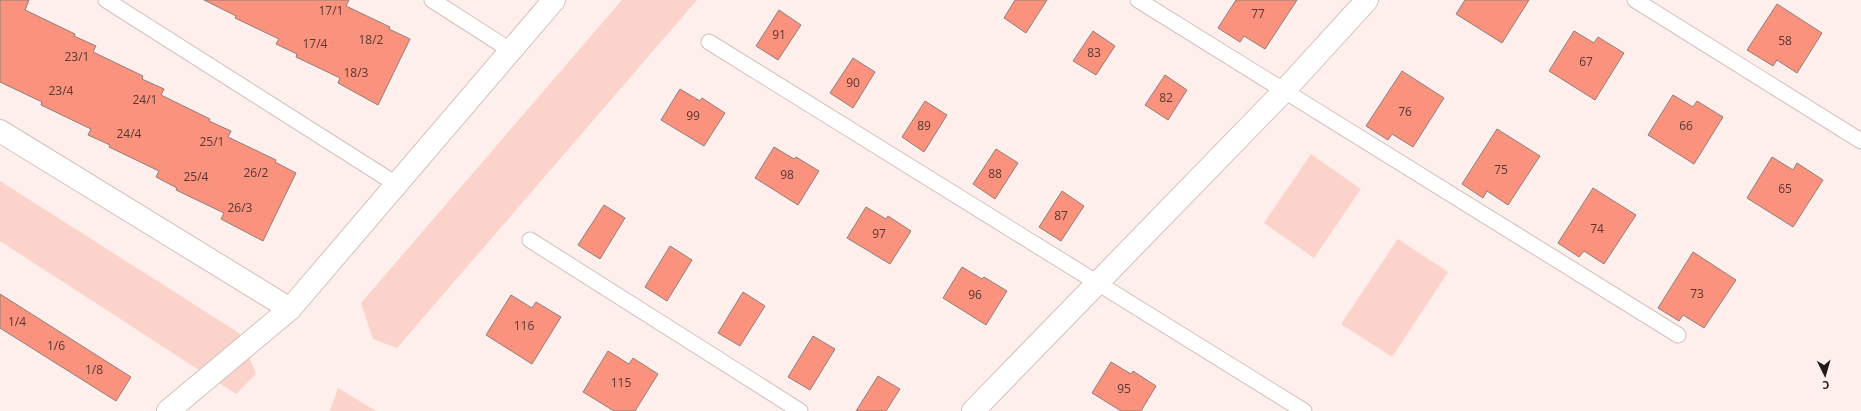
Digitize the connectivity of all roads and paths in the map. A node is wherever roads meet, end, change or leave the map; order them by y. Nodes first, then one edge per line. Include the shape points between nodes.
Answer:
1 (106, 0) edge
2 (432, 0) edge
3 (554, 0) edge
4 (1138, 0) edge
5 (1367, 0) edge
6 (1635, 0) edge
7 (709, 42) dead end
8 (510, 50) junction
9 (1284, 91) junction
10 (0, 131) edge
11 (1861, 142) edge
12 (396, 184) junction
13 (530, 240) dead end
14 (1097, 283) junction
15 (290, 309) junction
16 (1678, 335) dead end
17 (168, 411) edge
18 (800, 411) edge
19 (973, 411) edge
20 (1304, 411) edge

1 - 12 lane
2 - 8 lane
3 - 8 street
4 - 9 lane
5 - 9 street
6 - 11 lane
7 - 14 lane
8 - 12 street
9 - 14 street
9 - 16 lane
10 - 15 street
12 - 15 street
13 - 18 lane
14 - 19 street
14 - 20 lane
15 - 17 street

